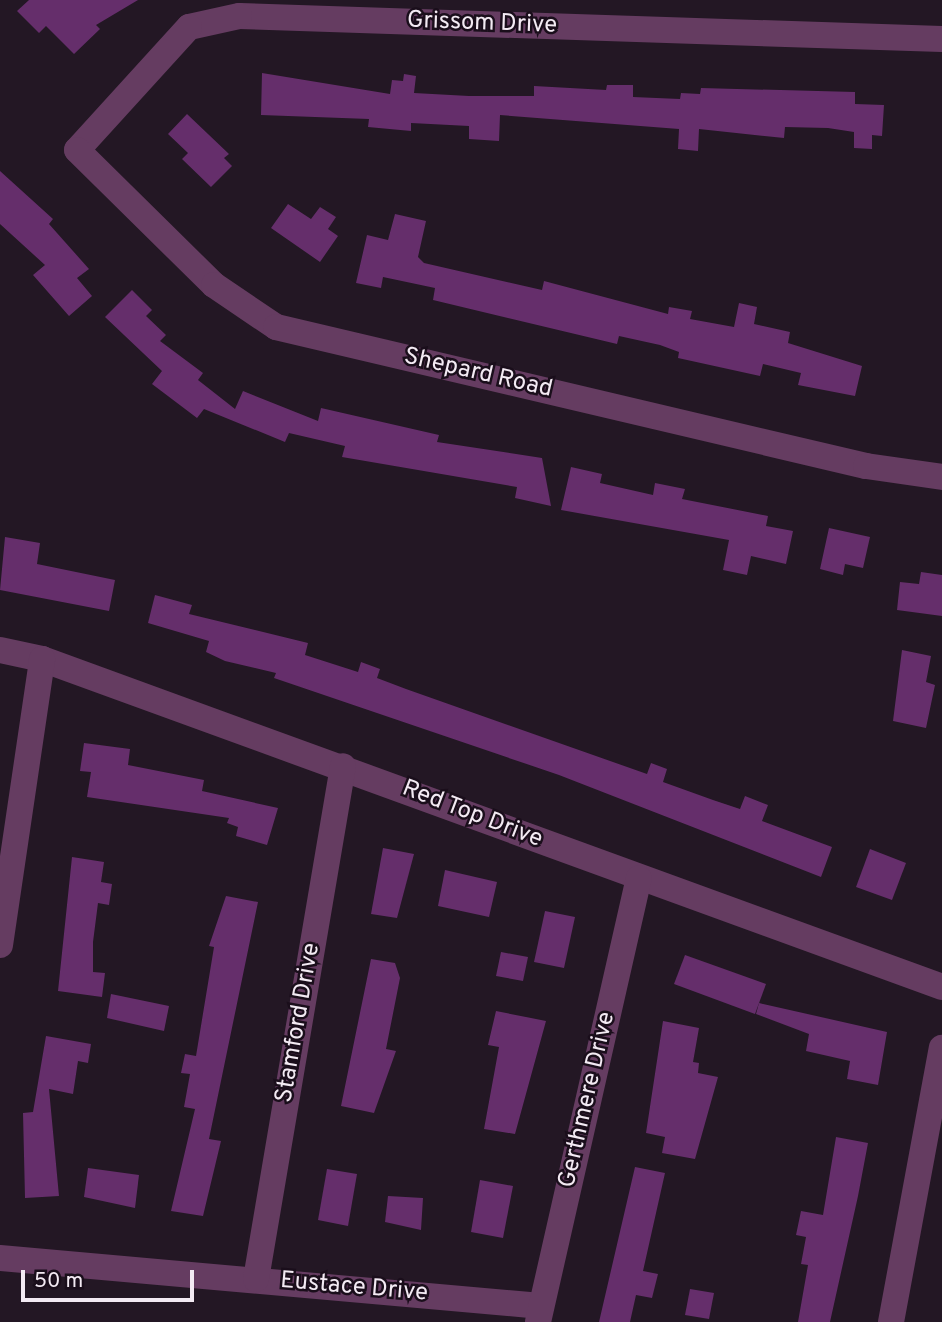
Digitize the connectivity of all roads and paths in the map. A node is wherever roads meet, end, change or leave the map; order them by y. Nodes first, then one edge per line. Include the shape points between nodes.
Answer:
1 (942, 39) edge
2 (77, 150) joint
3 (942, 477) edge
4 (0, 650) edge
5 (42, 659) junction
6 (343, 766) junction
7 (639, 878) junction
8 (0, 945) edge
9 (942, 987) edge
10 (942, 1048) edge
11 (0, 1258) edge
12 (256, 1279) junction
13 (540, 1314) edge
14 (891, 1322) edge

1 - 2 street, Grissom Drive via 239,16 189,27
2 - 3 street, Shepard Road via 214,285 276,327 866,466
4 - 5 street, Red Top Drive
5 - 6 street, Red Top Drive
5 - 8 street
6 - 7 street, Red Top Drive
6 - 12 street, Stamford Drive
7 - 9 street, Red Top Drive
7 - 13 street, Gerthmere Drive
10 - 14 street
11 - 12 street, Eustace Drive
12 - 13 street, Eustace Drive

